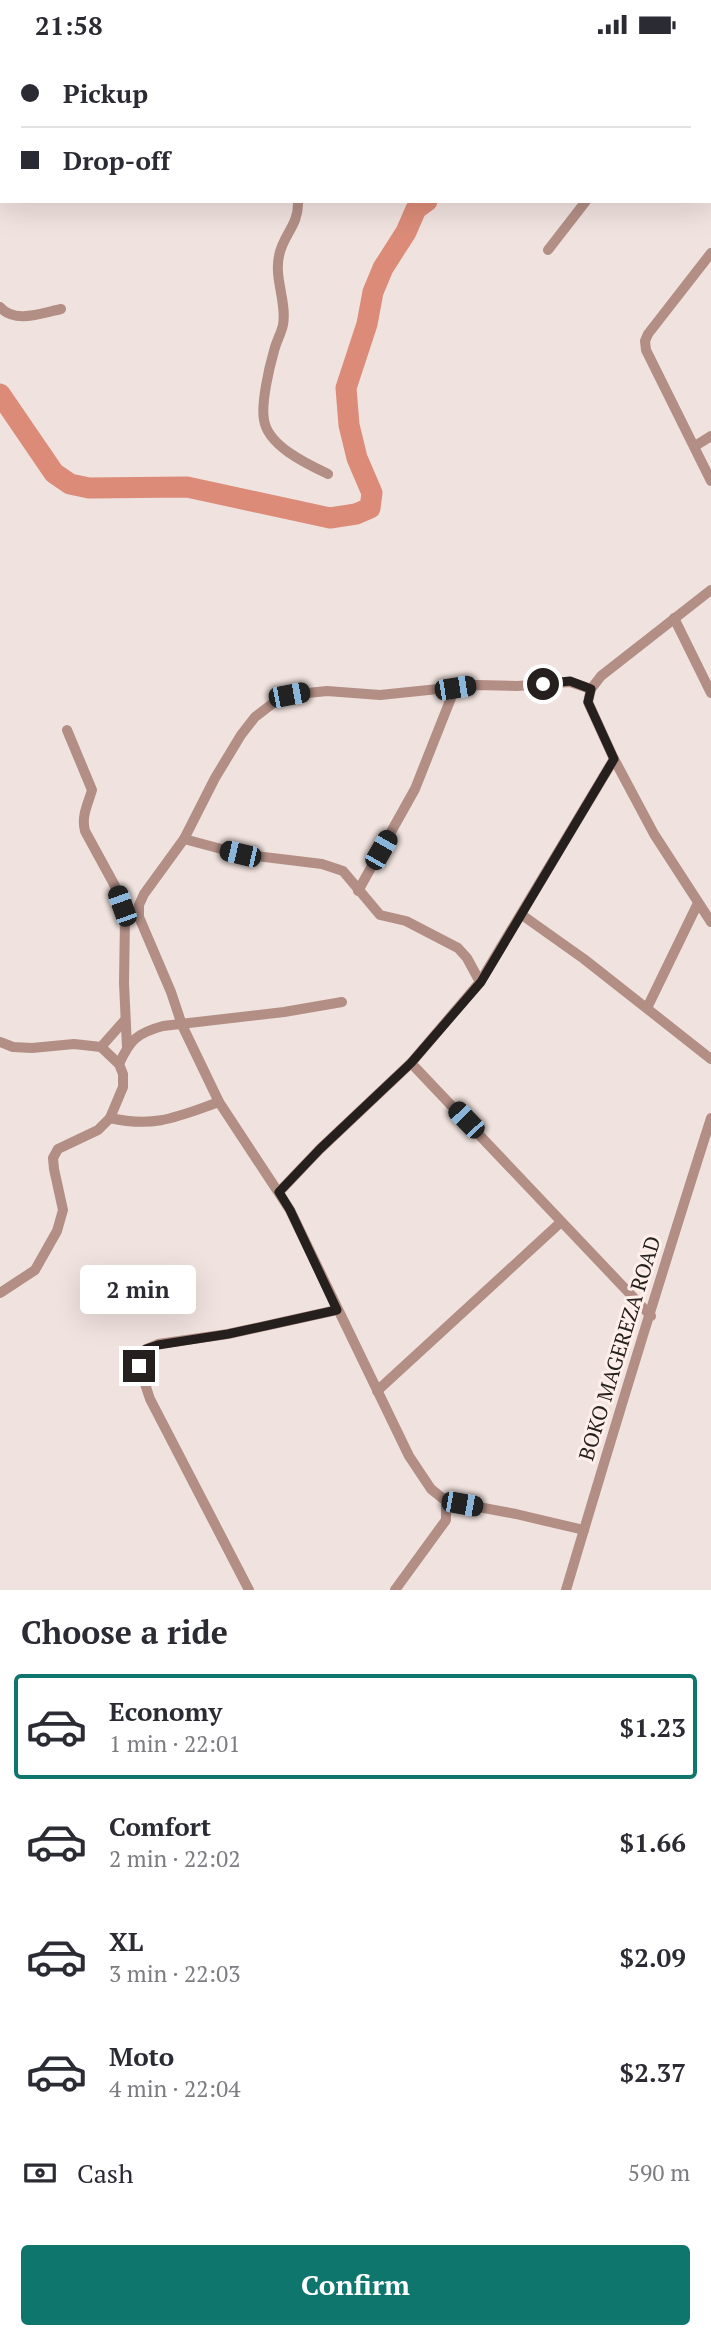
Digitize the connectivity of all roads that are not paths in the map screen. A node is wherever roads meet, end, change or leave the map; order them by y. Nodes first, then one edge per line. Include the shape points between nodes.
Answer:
1 (298, 203) edge
2 (584, 203) edge
3 (548, 250) dead end
4 (711, 253) edge
5 (0, 307) edge
6 (61, 309) dead end
7 (711, 436) edge
8 (695, 446) junction
9 (328, 474) dead end
10 (711, 481) edge
11 (711, 590) edge
12 (674, 618) junction
13 (455, 688) junction
14 (591, 689) junction
15 (711, 693) edge
16 (67, 730) dead end
17 (614, 759) junction
18 (184, 839) junction
19 (358, 891) junction
20 (698, 903) junction
21 (522, 915) junction
22 (711, 922) edge
23 (481, 982) junction
24 (342, 1002) dead end
25 (647, 1008) junction
26 (124, 1021) junction
27 (182, 1025) junction
28 (0, 1042) edge
29 (101, 1047) junction
30 (127, 1047) junction
31 (711, 1059) edge
32 (411, 1063) junction
33 (119, 1064) junction
34 (219, 1102) junction
35 (110, 1118) junction
36 (711, 1118) edge
37 (279, 1192) junction
38 (561, 1222) junction
39 (0, 1293) edge
40 (337, 1310) junction
41 (651, 1316) junction
42 (377, 1391) junction
43 (446, 1501) junction
44 (462, 1504) junction
45 (446, 1520) junction
46 (584, 1530) junction
47 (249, 1590) edge
48 (395, 1590) edge
49 (566, 1590) edge

1 - 9 street via 299,215 278,258 284,311 263,422 284,449
2 - 3 street
4 - 8 street via 645,341
5 - 6 street via 18,317
7 - 8 street
8 - 10 street
11 - 12 street
12 - 14 street
12 - 15 street
13 - 14 street via 570,681
13 - 18 street via 380,695 307,691 272,704 241,735
13 - 19 street via 415,789
14 - 17 street via 588,702
16 - 26 street via 92,790 85,809 85,831 115,886 125,918
17 - 20 street
17 - 21 street
18 - 19 street via 240,854 322,864 343,871
18 - 27 street via 139,905 142,929
19 - 23 street via 380,915 406,921 458,948
20 - 22 street
20 - 25 street
21 - 23 street
21 - 25 street
23 - 32 street
24 - 27 street
25 - 31 street
26 - 29 street
26 - 30 street
27 - 30 street via 147,1030
27 - 34 street
28 - 29 street via 22,1047
29 - 33 street
30 - 33 street
32 - 37 street
32 - 38 street
33 - 35 street via 123,1087
34 - 35 street via 157,1123
34 - 37 street
35 - 39 street via 98,1130 58,1149 53,1158 63,1210 57,1231 35,1270
36 - 41 street, BOKO MAGEREZA ROAD
37 - 40 street
38 - 41 street
38 - 42 street
40 - 42 street
40 - 47 street via 158,1345 139,1356 150,1399
41 - 46 street, BOKO MAGEREZA ROAD
42 - 43 street via 409,1457 431,1489
43 - 44 street
43 - 45 street
44 - 45 street
44 - 46 street
45 - 48 street
46 - 49 street, BOKO MAGEREZA ROAD

